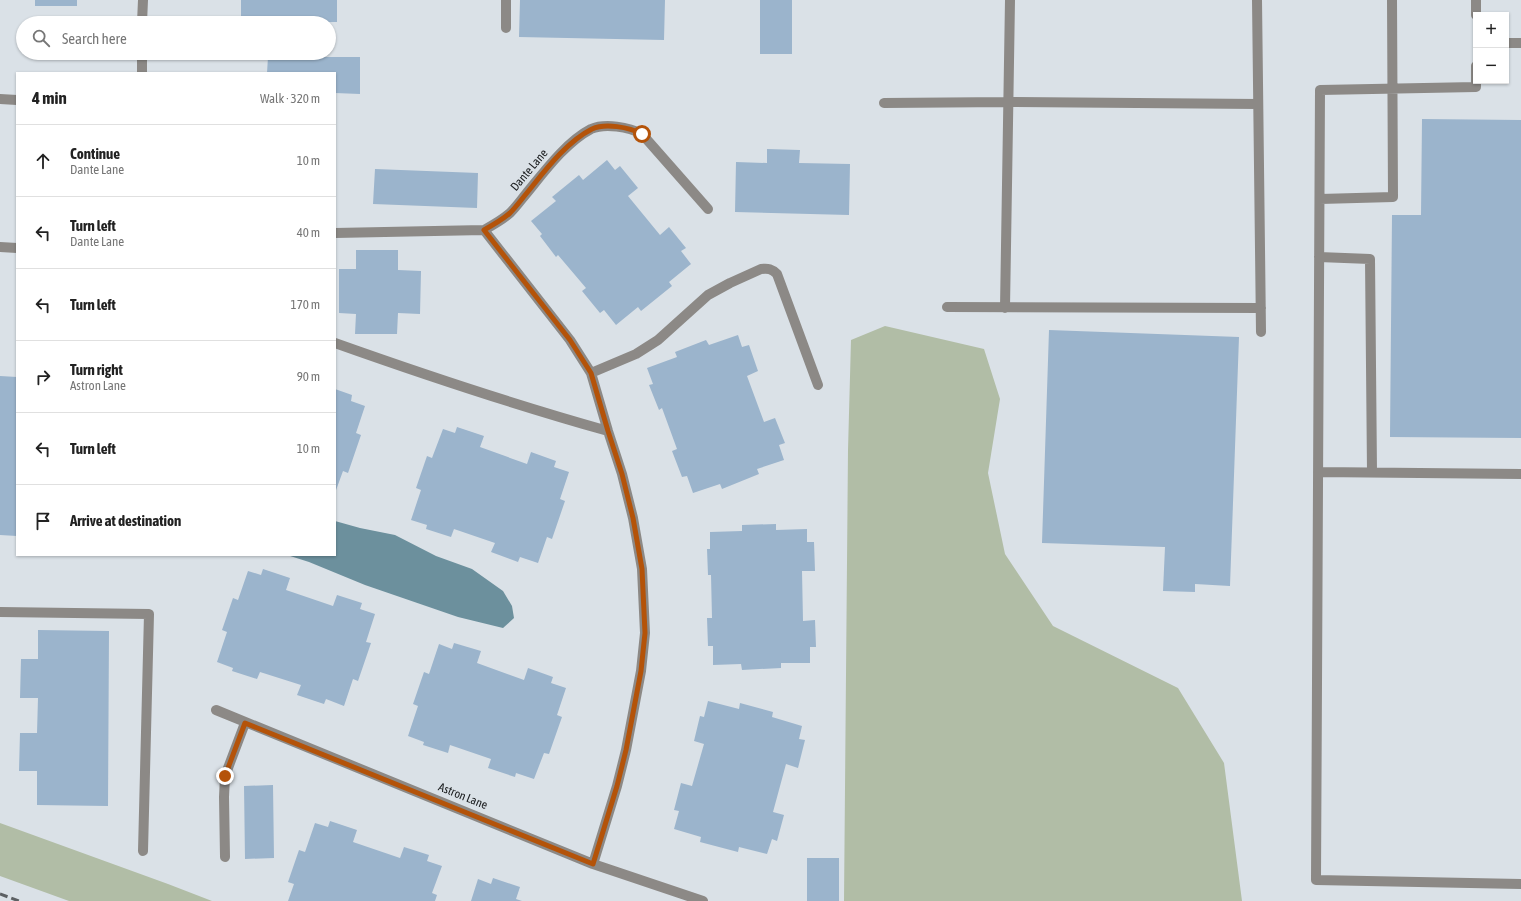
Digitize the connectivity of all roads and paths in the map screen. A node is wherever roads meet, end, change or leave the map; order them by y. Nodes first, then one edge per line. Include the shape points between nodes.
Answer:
1 (142, 0) edge
2 (506, 0) edge
3 (1010, 0) edge
4 (1257, 0) edge
5 (1392, 0) edge
6 (1476, 0) edge
7 (1476, 12) edge
8 (142, 16) edge
9 (506, 28) dead end
10 (1509, 43) edge
11 (1521, 43) edge
12 (142, 60) edge
13 (142, 72) edge
14 (1476, 84) edge
15 (1393, 89) junction
16 (0, 99) edge
17 (16, 100) edge
18 (1009, 102) junction
19 (884, 103) dead end
20 (1258, 104) junction
21 (1320, 198) junction
22 (708, 209) dead end
23 (484, 230) junction
24 (336, 233) edge
25 (0, 247) edge
26 (16, 248) edge
27 (1319, 257) junction
28 (947, 307) dead end
29 (1006, 308) junction
30 (1261, 308) junction
31 (1261, 332) dead end
32 (336, 343) edge
33 (591, 373) junction
34 (818, 385) dead end
35 (608, 431) junction
36 (1318, 472) junction
37 (1372, 472) junction
38 (1521, 474) edge
39 (0, 612) edge
40 (216, 710) dead end
41 (245, 723) junction
42 (143, 851) dead end
43 (225, 857) dead end
44 (593, 864) junction
45 (1521, 884) edge
46 (703, 901) edge

1 - 8 lane
2 - 9 lane
3 - 18 lane
4 - 20 lane
5 - 15 lane
6 - 7 lane
10 - 11 lane
12 - 13 lane
14 - 15 lane via 1476,87
15 - 21 lane via 1320,90
15 - 21 lane via 1393,198
16 - 17 lane
18 - 19 lane
18 - 20 lane
18 - 29 lane
20 - 30 lane
21 - 27 lane
22 - 23 lane, Dante Lane via 642,134 625,127 599,127 587,132 559,155 511,212
23 - 24 lane
23 - 33 lane via 570,340
25 - 26 lane
27 - 36 lane
27 - 37 lane via 1370,259
28 - 29 lane
29 - 30 lane
30 - 31 lane
32 - 35 lane via 464,388
33 - 34 lane via 636,354 658,340 708,296 730,283 766,268 774,270 777,274
33 - 35 lane
35 - 44 lane via 633,518 642,569 645,633 641,671 626,750
36 - 37 lane
36 - 45 lane via 1316,880
37 - 38 lane
39 - 42 lane via 150,614
40 - 41 lane, Astron Lane
41 - 43 lane via 225,776
41 - 44 lane, Astron Lane
44 - 46 lane, Astron Lane

